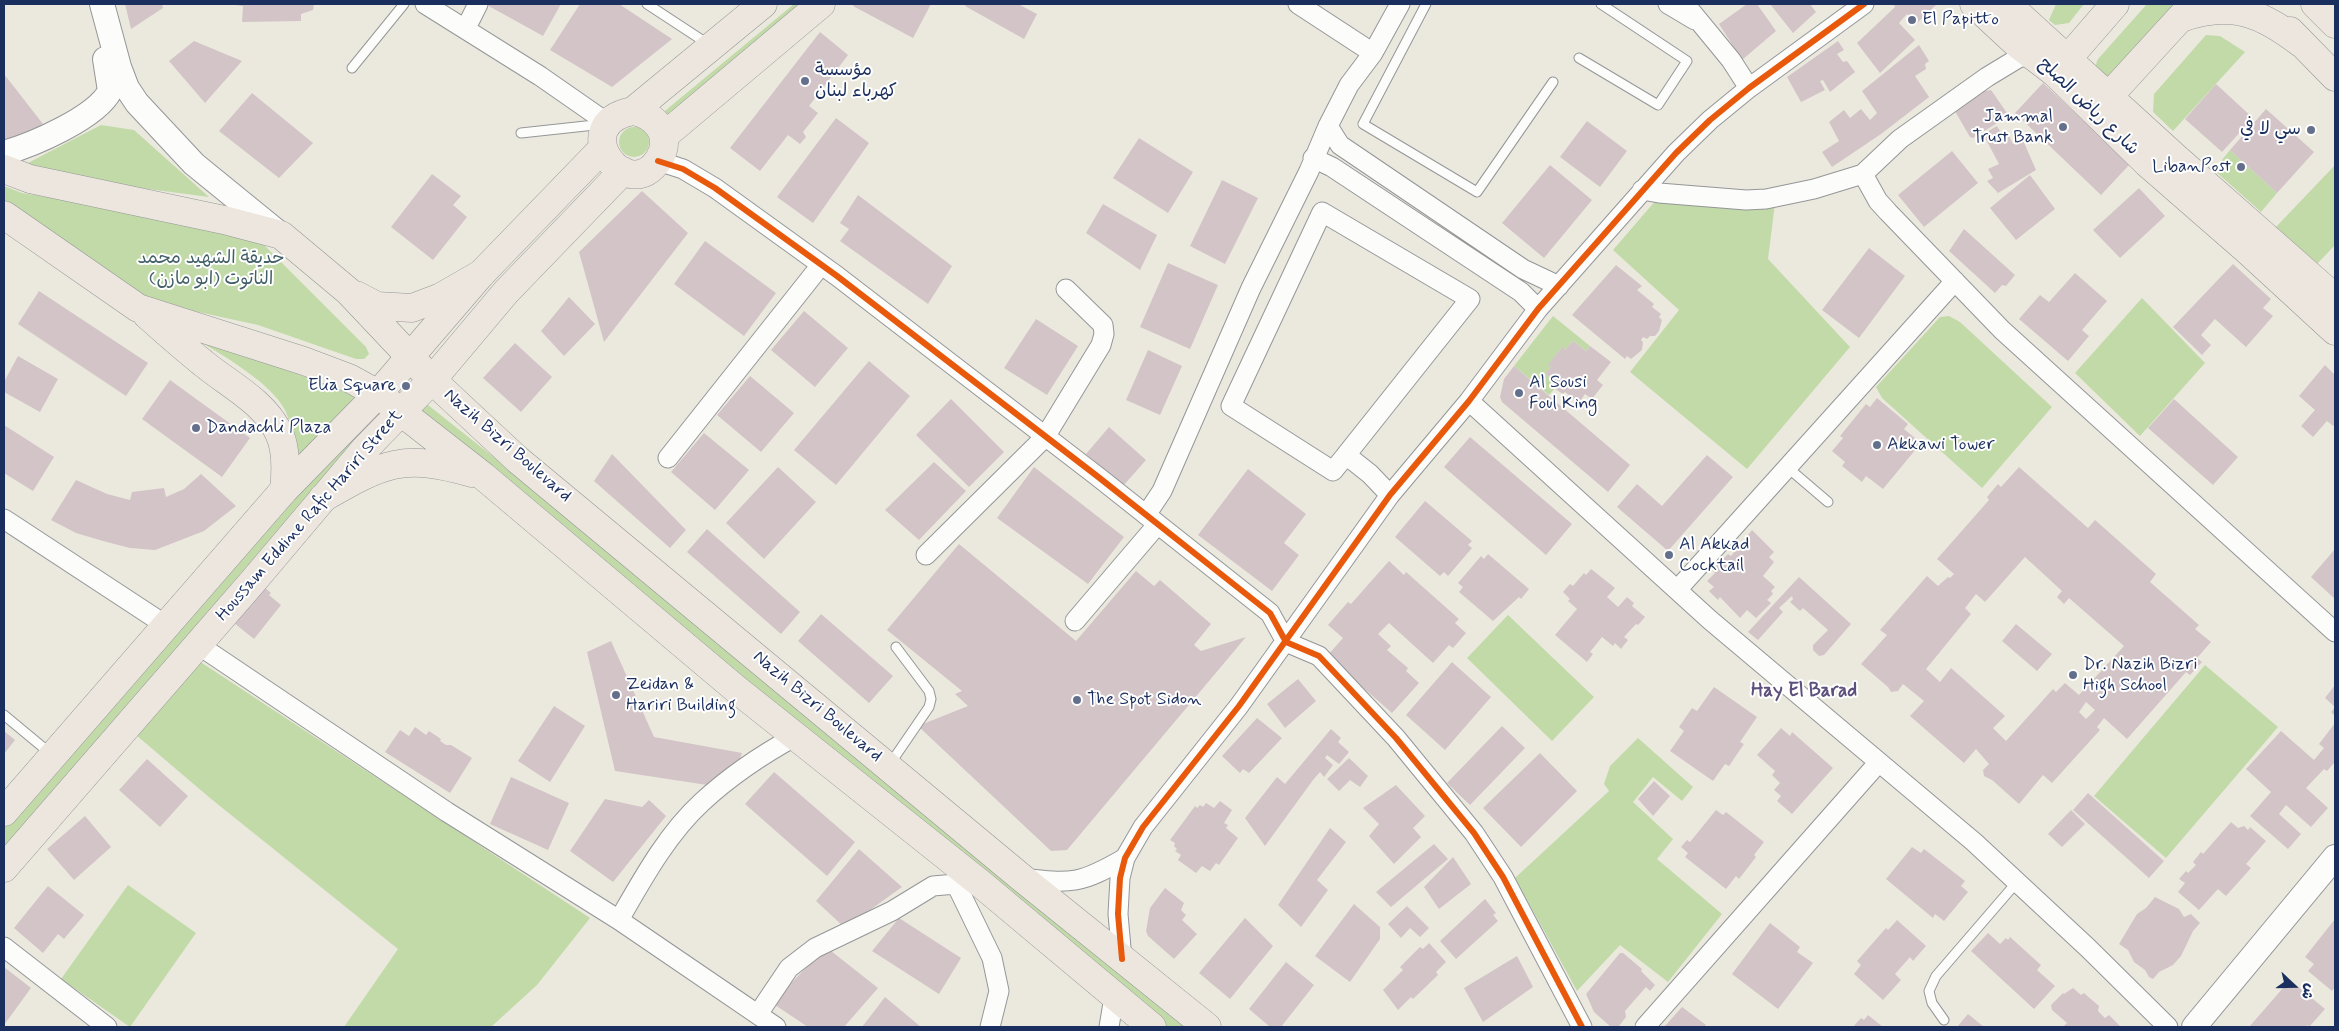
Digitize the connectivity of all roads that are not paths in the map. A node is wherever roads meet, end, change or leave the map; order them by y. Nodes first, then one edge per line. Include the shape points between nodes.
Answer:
1 (91, 4) edge
2 (102, 4) edge
3 (404, 4) edge
4 (425, 4) edge
5 (478, 4) edge
6 (647, 4) edge
7 (764, 4) edge
8 (821, 4) edge
9 (1298, 4) edge
10 (1400, 4) edge
11 (1426, 4) edge
12 (1601, 4) edge
13 (1668, 4) edge
14 (1685, 4) edge
15 (1864, 4) edge
16 (1974, 4) edge
17 (2007, 4) edge
18 (2115, 4) edge
19 (2265, 4) edge
20 (2315, 4) edge
21 (2190, 8) edge
22 (1699, 22) junction
23 (2335, 24) edge
24 (466, 28) junction
25 (2302, 44) junction
26 (712, 47) junction
27 (1373, 53) junction
28 (1578, 58) dead end
29 (2053, 63) junction
30 (352, 68) dead end
31 (2335, 77) edge
32 (1553, 82) dead end
33 (1749, 88) junction
34 (119, 90) junction
35 (2102, 105) junction
36 (633, 111) junction
37 (1328, 126) junction
38 (522, 133) dead end
39 (606, 136) junction
40 (661, 148) junction
41 (4, 153) edge
42 (1314, 158) junction
43 (4, 169) edge
44 (623, 171) junction
45 (1863, 174) junction
46 (1642, 190) junction
47 (4, 215) edge
48 (281, 235) junction
49 (822, 265) junction
50 (481, 274) junction
51 (1955, 281) junction
52 (1559, 286) junction
53 (1066, 289) dead end
54 (348, 291) junction
55 (2335, 298) edge
56 (138, 308) junction
57 (1538, 309) junction
58 (2335, 332) edge
59 (410, 356) junction
60 (432, 380) junction
61 (378, 394) junction
62 (1469, 401) junction
63 (400, 413) junction
64 (1045, 437) junction
65 (1346, 455) junction
66 (668, 458) dead end
67 (1786, 467) junction
68 (483, 476) junction
69 (284, 490) junction
70 (1390, 495) junction
71 (323, 498) junction
72 (1828, 502) dead end
73 (4, 519) edge
74 (1152, 520) junction
75 (926, 555) dead end
76 (1677, 590) junction
77 (1075, 621) dead end
78 (167, 626) junction
79 (2335, 632) edge
80 (1286, 642) junction
81 (197, 644) junction
82 (896, 647) dead end
83 (4, 715) edge
84 (796, 736) junction
85 (53, 755) junction
86 (1879, 762) junction
87 (888, 766) junction
88 (4, 812) edge
89 (2335, 857) edge
90 (1125, 858) junction
91 (4, 868) edge
92 (1022, 878) junction
93 (2017, 882) junction
94 (969, 884) junction
95 (619, 920) junction
96 (4, 947) edge
97 (1122, 959) junction
98 (1114, 997) junction
99 (758, 1014) junction
100 (1944, 1020) dead end
101 (107, 1027) edge
102 (776, 1027) edge
103 (990, 1027) edge
104 (1109, 1027) edge
105 (1152, 1027) edge
106 (1207, 1027) edge
107 (1582, 1027) edge
108 (1645, 1027) edge
109 (2168, 1027) edge
110 (2194, 1027) edge

1 - 34 street via 108,71
2 - 34 street via 119,67
3 - 30 lane
4 - 24 street
5 - 24 street
6 - 26 lane
7 - 26 main road
8 - 40 main road
9 - 27 street
10 - 27 street
11 - 32 lane via 1363,124 1477,192
12 - 28 lane via 1687,61 1658,105
13 - 22 street
14 - 22 street
15 - 33 street
16 - 29 main road, شارع رياض الصلح via 2016,43
17 - 29 main road, شارع رياض الصلح
18 - 29 main road
19 - 25 main road
20 - 23 main road
21 - 25 main road via 2191,13 2212,7 2248,8
21 - 35 main road
22 - 33 street via 1731,60
24 - 39 street
25 - 31 main road
26 - 36 main road
27 - 37 street via 1349,85
29 - 35 main road, شارع رياض الصلح
29 - 45 street via 2020,57 1900,139
33 - 46 street via 1710,120
34 - 41 street via 65,128
34 - 48 street via 137,103 194,164
35 - 55 main road, شارع رياض الصلح
35 - 58 main road, شارع رياض الصلح via 2147,163
36 - 39 main road via 624,113
36 - 40 main road via 657,122
37 - 42 street
37 - 52 street via 1340,145 1523,269
38 - 39 lane
39 - 44 main road via 610,162
39 - 50 main road, Houssam Eddine Rafic Hariri Street
40 - 44 main road via 652,167 638,173
40 - 49 street via 683,169 715,188
42 - 57 street via 1522,292
42 - 74 street via 1251,288
43 - 48 main road via 30,178
44 - 60 main road, Houssam Eddine Rafic Hariri Street via 506,292
45 - 46 street via 1766,199
45 - 51 street via 1883,206
46 - 52 street
47 - 56 main road
48 - 54 main road
49 - 64 street
49 - 66 street
50 - 54 main road via 441,297 412,308 378,306
50 - 59 main road, Houssam Eddine Rafic Hariri Street
51 - 67 street
51 - 79 street via 2002,330
52 - 57 street
53 - 64 street via 1103,325 1104,334 1096,354
54 - 59 main road, Nazih Bizri Boulevard
56 - 61 main road, Nazih Bizri Boulevard via 304,361
56 - 69 main road via 270,419 279,433 283,451 286,470
57 - 62 street
59 - 60 main road, Nazih Bizri Boulevard
59 - 61 main road, Houssam Eddine Rafic Hariri Street
60 - 63 main road, Houssam Eddine Rafic Hariri Street
60 - 87 main road, Nazih Bizri Boulevard via 518,460
61 - 63 main road, Nazih Bizri Boulevard
61 - 69 main road, Houssam Eddine Rafic Hariri Street
62 - 70 street
62 - 76 street
63 - 68 main road, Nazih Bizri Boulevard
63 - 71 main road, Houssam Eddine Rafic Hariri Street
64 - 74 street
64 - 75 street
65 - 65 street via 1470,300 1322,212 1231,406 1333,471
65 - 70 street
67 - 72 lane
67 - 76 street
68 - 71 main road via 443,465 401,462 359,477
68 - 84 main road, Nazih Bizri Boulevard
69 - 78 main road, Houssam Eddine Rafic Hariri Street
70 - 80 street
71 - 81 main road, Houssam Eddine Rafic Hariri Street
73 - 78 street
74 - 77 street
74 - 80 street via 1270,613
76 - 86 street
78 - 85 main road, Houssam Eddine Rafic Hariri Street
80 - 90 street via 1143,827
80 - 107 street via 1319,656 1396,738 1474,834 1503,877
81 - 91 main road, Houssam Eddine Rafic Hariri Street
81 - 95 street via 455,818
82 - 87 lane via 929,691 932,700
83 - 85 lane
84 - 94 main road, Nazih Bizri Boulevard
84 - 95 street via 701,802 664,849
85 - 88 main road, Houssam Eddine Rafic Hariri Street
86 - 93 street
86 - 108 street
87 - 92 main road, Nazih Bizri Boulevard
89 - 110 street
90 - 92 street via 1100,873 1069,882
90 - 97 street via 1118,914
92 - 97 main road, Nazih Bizri Boulevard
93 - 100 lane via 1936,976 1929,990 1932,1003
93 - 109 street
94 - 98 main road, Nazih Bizri Boulevard
94 - 99 street via 933,886 892,911 815,948 790,968
94 - 103 street via 999,991
95 - 99 street
96 - 101 street
97 - 106 main road, Nazih Bizri Boulevard
98 - 104 street
98 - 105 main road, Nazih Bizri Boulevard
99 - 102 street

